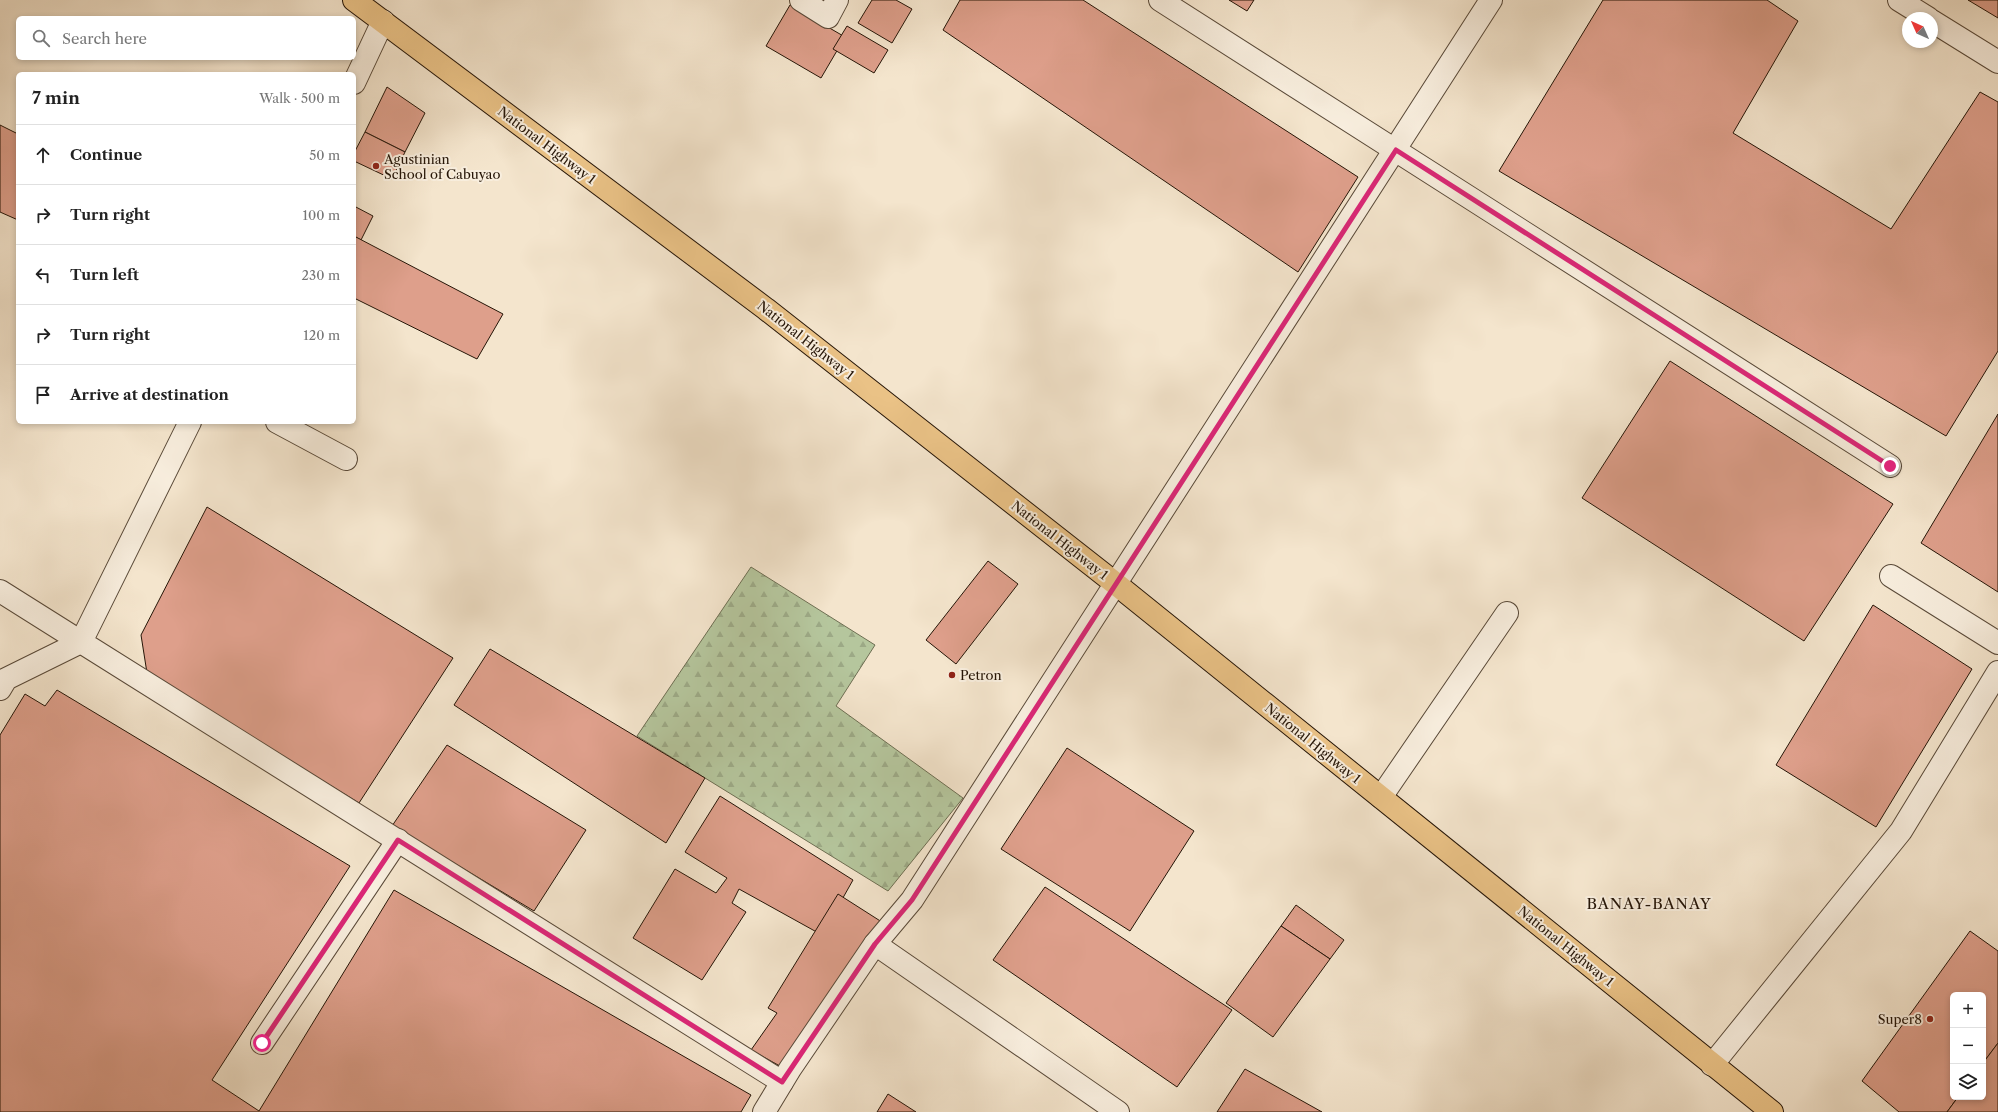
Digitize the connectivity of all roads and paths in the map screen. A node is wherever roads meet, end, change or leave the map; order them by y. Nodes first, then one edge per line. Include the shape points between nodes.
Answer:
1 (354, 0) edge
2 (801, 0) edge
3 (837, 0) edge
4 (1160, 0) edge
5 (1491, 0) edge
6 (1899, 0) edge
7 (1918, 12) edge
8 (383, 21) junction
9 (1938, 25) edge
10 (1998, 62) edge
11 (356, 79) edge
12 (1396, 150) junction
13 (189, 424) edge
14 (281, 424) edge
15 (346, 459) dead end
16 (1890, 466) dead end
17 (1891, 576) dead end
18 (1116, 584) junction
19 (0, 592) edge
20 (1507, 613) dead end
21 (81, 642) junction
22 (1998, 643) edge
23 (1998, 672) edge
24 (2, 681) edge
25 (1380, 797) junction
26 (398, 840) junction
27 (875, 944) junction
28 (262, 1043) dead end
29 (1712, 1064) junction
30 (782, 1082) junction
31 (764, 1112) edge
32 (1118, 1112) edge
33 (1772, 1112) edge

1 - 8 highway, National Highway 1
2 - 3 street via 828,16
4 - 12 street
5 - 12 street
6 - 7 street
8 - 11 street
8 - 18 highway, National Highway 1 via 766,309
9 - 10 street
12 - 16 street
12 - 18 street
13 - 21 street
14 - 15 street
17 - 22 street
18 - 25 highway, National Highway 1
18 - 27 street via 912,900
19 - 21 street
20 - 25 street
21 - 24 street
21 - 26 street
23 - 29 street via 1901,830
25 - 29 highway, National Highway 1
26 - 28 street
26 - 30 street
27 - 30 street
27 - 32 street
29 - 33 highway, National Highway 1
30 - 31 street

